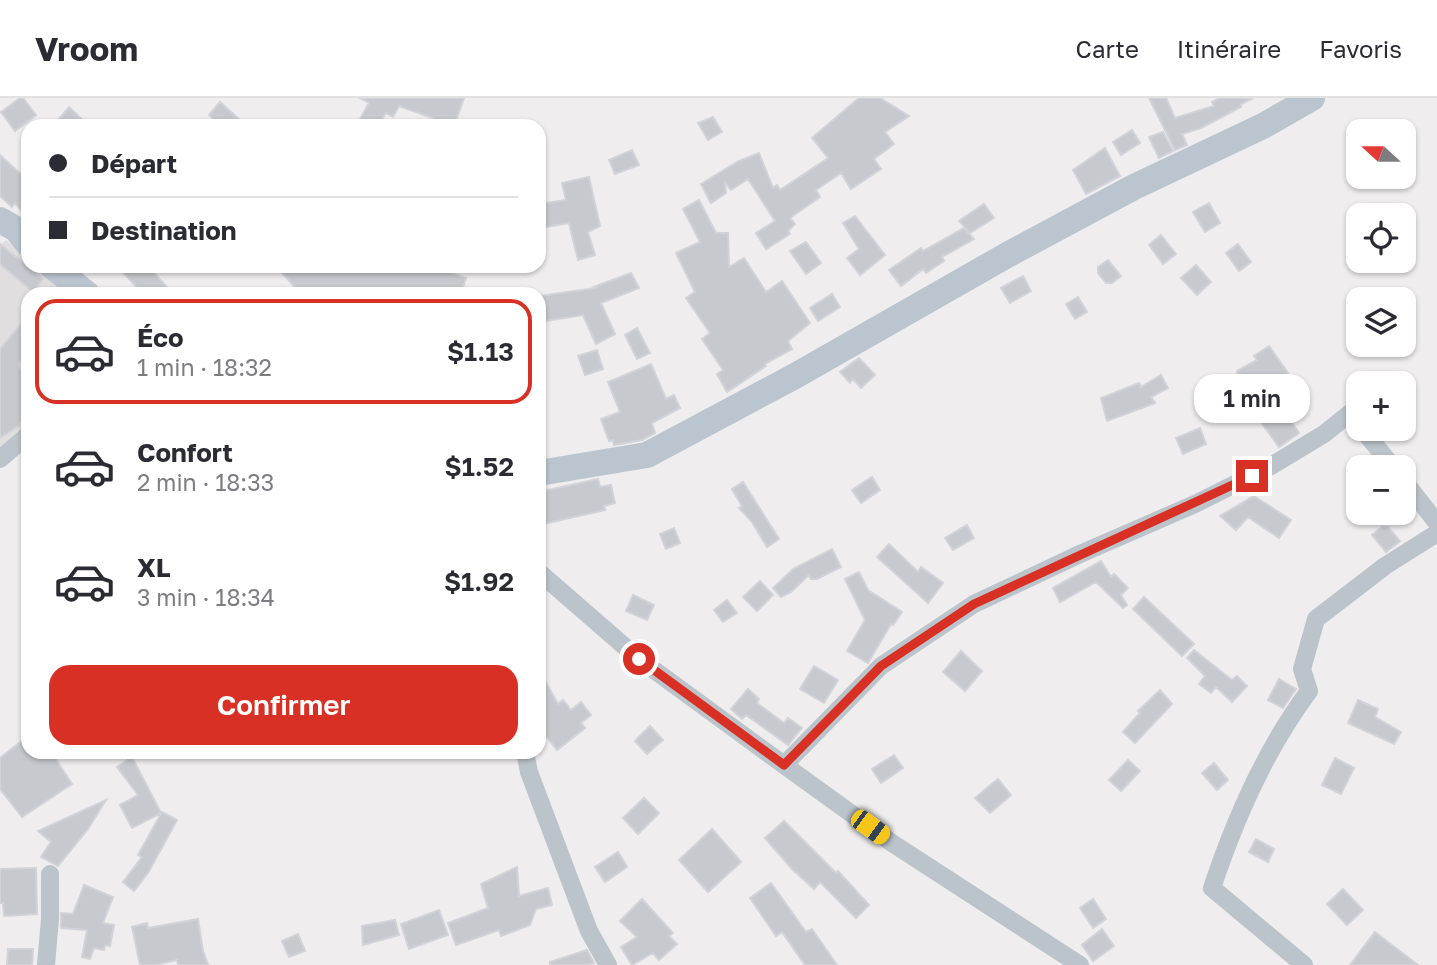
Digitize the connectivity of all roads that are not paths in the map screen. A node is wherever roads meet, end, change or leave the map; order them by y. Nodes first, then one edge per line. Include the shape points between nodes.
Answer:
1 (1312, 98) edge
2 (0, 220) edge
3 (21, 235) edge
4 (61, 273) edge
5 (78, 287) edge
6 (1346, 417) edge
7 (21, 441) edge
8 (1372, 441) edge
9 (1383, 455) edge
10 (0, 459) edge
11 (546, 472) edge
12 (1416, 496) edge
13 (1437, 523) edge
14 (1437, 533) edge
15 (546, 578) edge
16 (526, 759) edge
17 (784, 765) junction
18 (50, 874) dead end
19 (46, 965) edge
20 (608, 965) edge
21 (1080, 965) edge
22 (1304, 965) edge

1 - 11 street via 1009,254 647,455
2 - 3 street
4 - 5 street
6 - 17 street via 1271,467 974,604 881,666
7 - 10 street
8 - 9 street
12 - 13 street
14 - 22 street via 1316,619 1302,669 1308,691 1258,775 1212,888
15 - 17 street via 639,659
16 - 20 street via 589,931
17 - 21 street via 892,843
18 - 19 street

